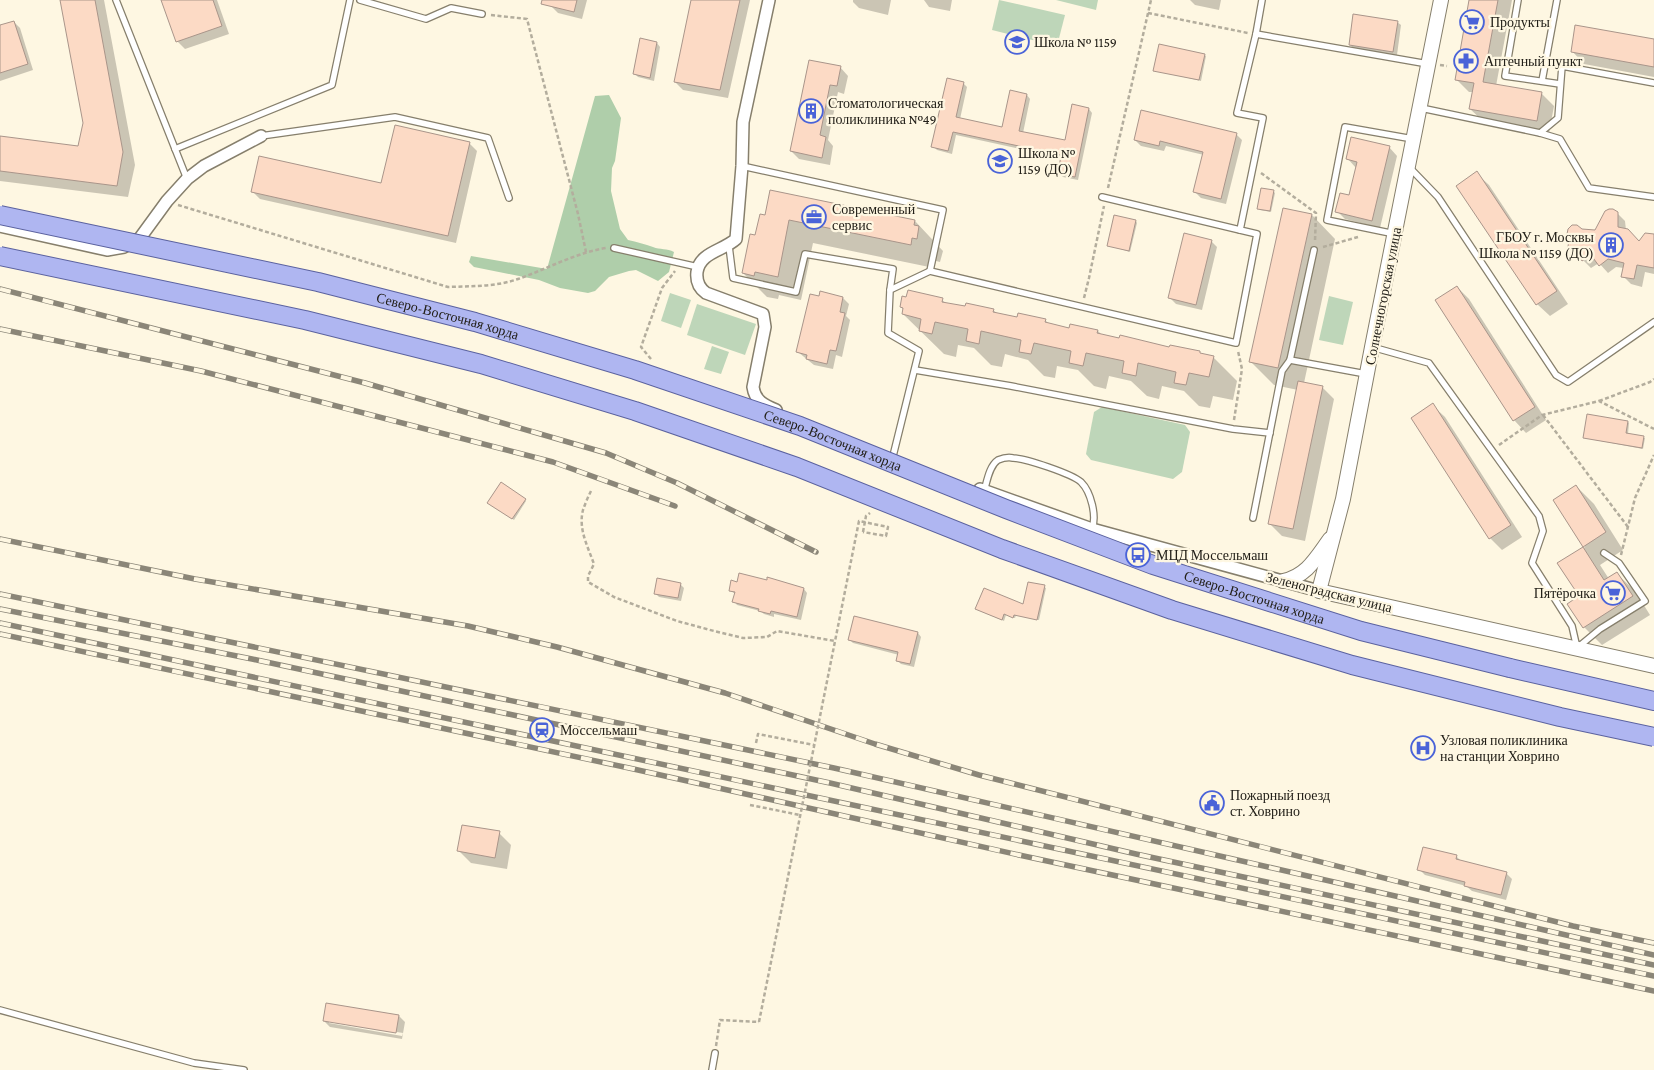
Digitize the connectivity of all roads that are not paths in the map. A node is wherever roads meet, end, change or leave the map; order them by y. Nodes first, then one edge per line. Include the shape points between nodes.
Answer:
1 (116, 0) edge
2 (350, 0) edge
3 (360, 0) edge
4 (768, 0) edge
5 (1262, 0) edge
6 (1441, 0) edge
7 (1518, 0) edge
8 (1557, 0) edge
9 (482, 14) road end
10 (1256, 34) junction
11 (1429, 64) junction
12 (1542, 81) junction
13 (1654, 83) edge
14 (1560, 84) junction
15 (1420, 108) junction
16 (1540, 133) junction
17 (261, 136) joint
18 (1414, 139) junction
19 (175, 149) junction
20 (742, 166) junction
21 (1409, 167) junction
22 (187, 179) junction
23 (1104, 197) road end
24 (1654, 197) edge
25 (509, 198) dead end
26 (0, 215) edge
27 (0, 226) edge
28 (1240, 230) junction
29 (1395, 234) junction
30 (729, 246) junction
31 (611, 248) road end
32 (1314, 250) road end
33 (0, 256) edge
34 (698, 267) junction
35 (930, 271) junction
36 (890, 290) junction
37 (1654, 322) edge
38 (1372, 347) junction
39 (1290, 360) junction
40 (915, 370) junction
41 (1367, 374) junction
42 (1270, 434) junction
43 (895, 456) junction
44 (984, 491) junction
45 (1253, 518) dead end
46 (1092, 529) junction
47 (1335, 532) junction
48 (1604, 553) dead end
49 (1283, 581) junction
50 (1319, 591) junction
51 (1577, 648) junction
52 (1654, 666) edge
53 (1654, 701) edge
54 (1654, 737) edge
55 (0, 1010) edge
56 (715, 1054) dead end
57 (244, 1070) edge
58 (712, 1070) edge

1 - 19 lane
2 - 19 lane via 332,85
3 - 9 lane via 426,19 451,8
4 - 20 street via 743,122
5 - 10 lane
6 - 11 street, Солнечногорская улица
7 - 12 lane via 1505,76
8 - 12 lane
10 - 11 lane
10 - 28 lane via 1238,113 1263,118
11 - 15 street, Солнечногорская улица
12 - 14 lane
13 - 14 lane via 1562,66
14 - 16 lane via 1558,118
15 - 16 lane
15 - 18 street, Солнечногорская улица
16 - 24 lane via 1560,139 1589,188
17 - 22 street via 204,166
17 - 25 lane via 395,117 488,138
18 - 21 street, Солнечногорская улица
18 - 29 lane via 1345,127 1327,220
19 - 22 lane
20 - 30 street via 736,240
20 - 35 lane via 943,210
21 - 29 street, Солнечногорская улица
21 - 37 lane via 1438,197 1556,375 1568,382
22 - 27 street via 140,238 124,247 107,250
23 - 28 lane
26 - 53 main road, Северо-Восточная хорда, bridge via 318,282 475,322 634,370 800,426 1153,565 1361,631
28 - 35 lane via 1257,234 1236,342
29 - 38 street, Солнечногорская улица
30 - 34 street via 707,256
30 - 36 lane via 733,278 796,292 805,254 893,269
31 - 34 lane
32 - 39 lane
33 - 54 main road, bridge via 305,320 480,364 635,411 797,467 1002,549 1172,610 1352,665
34 - 43 street, Зеленоградская улица via 696,277 700,289 763,314 765,327 753,386 758,400 765,406
35 - 36 lane
36 - 40 lane via 888,333 919,351
38 - 41 street, Солнечногорская улица
38 - 51 lane via 1429,363 1539,516 1543,531 1532,563 1572,626
39 - 41 lane
39 - 42 lane via 1282,371
40 - 42 lane
40 - 43 lane
41 - 47 street, Солнечногорская улица
42 - 45 lane
43 - 44 street, Зеленоградская улица
44 - 46 street, Зеленоградская улица
44 - 46 lane via 996,461 1006,458 1068,474 1081,482 1090,495
46 - 49 street, Зеленоградская улица
47 - 49 street via 1304,573
47 - 50 street, Солнечногорская улица
48 - 51 lane via 1619,563 1645,601 1600,629
49 - 50 street, Зеленоградская улица
50 - 51 street, Зеленоградская улица
51 - 52 street, Зеленоградская улица
55 - 57 lane via 194,1063
56 - 58 lane

